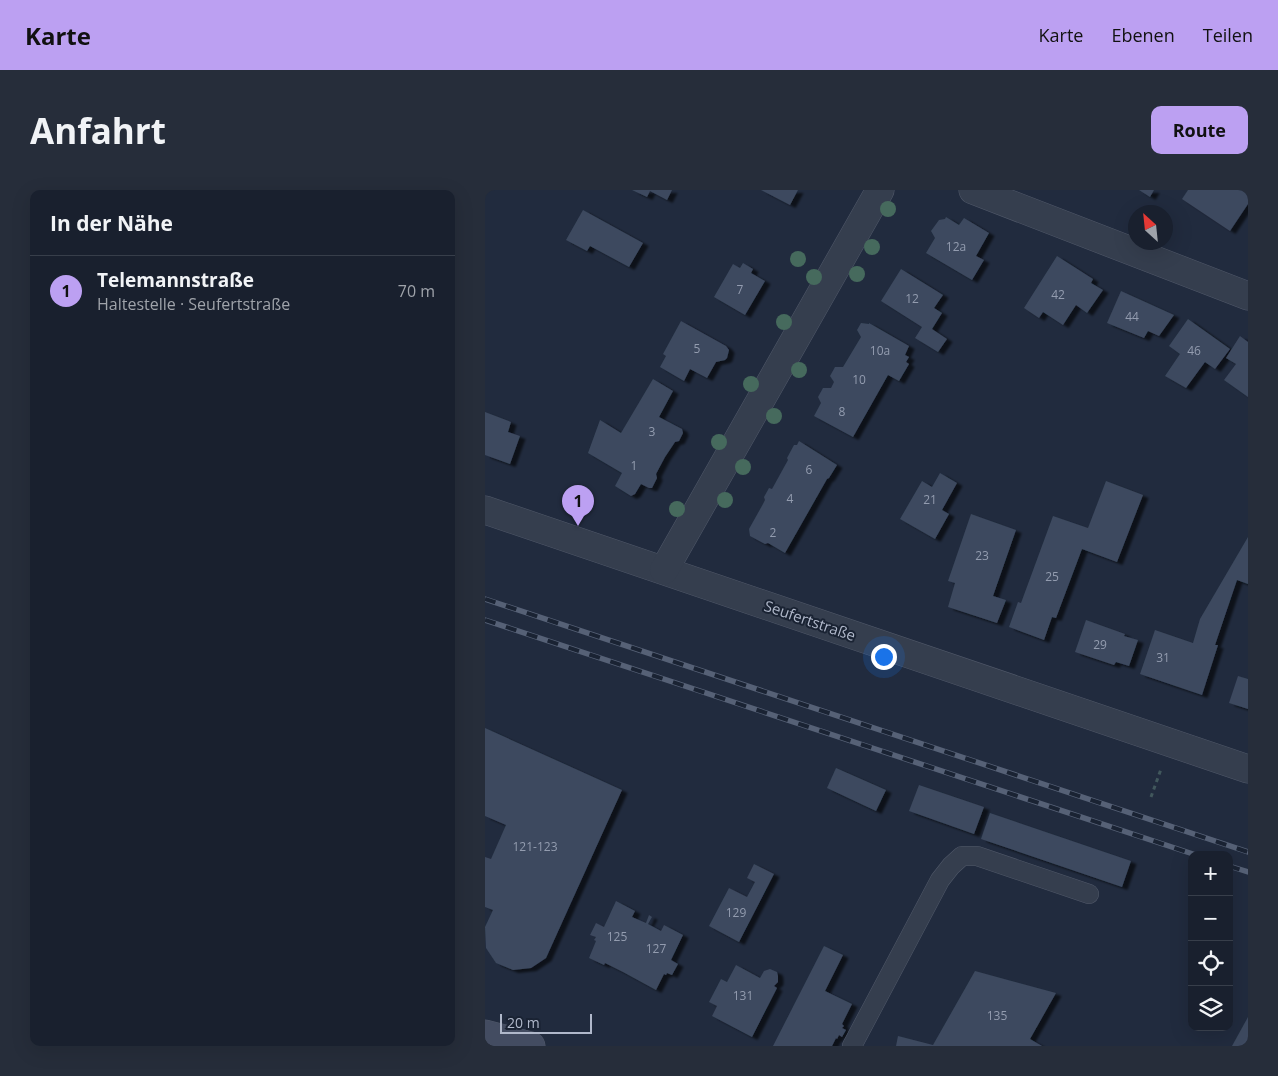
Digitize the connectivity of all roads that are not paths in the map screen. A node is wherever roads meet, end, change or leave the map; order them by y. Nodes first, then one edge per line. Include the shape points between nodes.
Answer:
1 (880, 190) edge
2 (973, 190) edge
3 (1248, 296) edge
4 (485, 510) edge
5 (664, 570) junction
6 (1248, 769) edge
7 (1089, 894) dead end
8 (485, 1034) edge
9 (531, 1046) edge
10 (852, 1046) edge

1 - 5 street
2 - 3 street
4 - 5 street, Seufertstraße
5 - 6 street, Seufertstraße
7 - 10 lane via 977,856 962,856 940,880
8 - 9 main road

